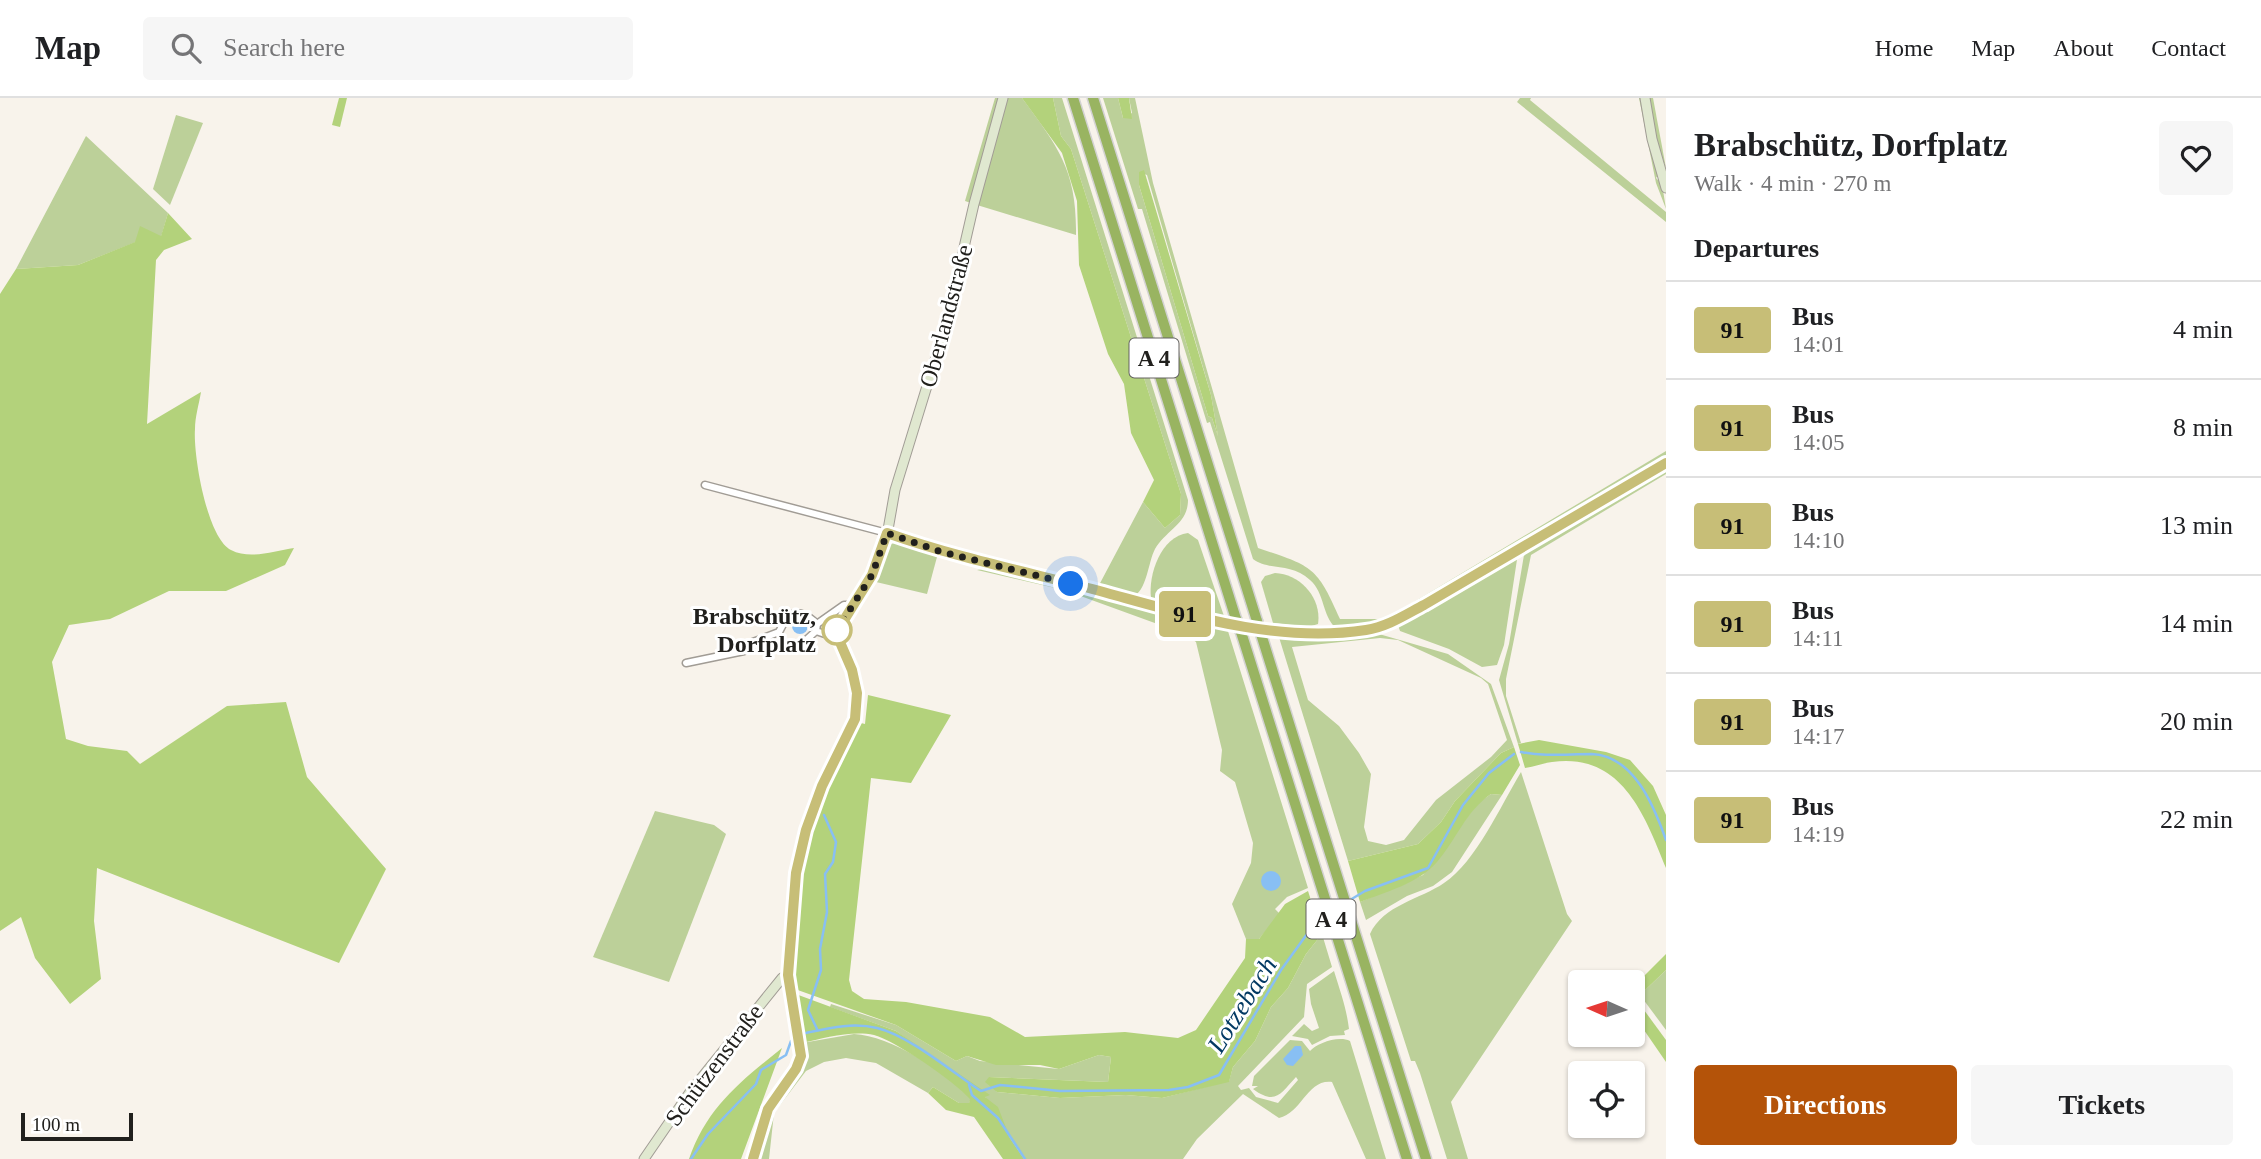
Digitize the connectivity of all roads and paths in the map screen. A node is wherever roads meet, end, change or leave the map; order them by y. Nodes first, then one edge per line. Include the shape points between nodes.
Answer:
1 (1003, 98) edge
2 (1073, 98) edge
3 (1093, 98) edge
4 (1645, 98) edge
5 (1665, 181) edge
6 (1666, 463) edge
7 (705, 485) dead end
8 (887, 533) junction
9 (851, 605) junction
10 (816, 627) junction
11 (837, 638) junction
12 (806, 641) dead end
13 (686, 663) dead end
14 (788, 975) junction
15 (644, 1159) edge
16 (753, 1159) edge
17 (1406, 1159) edge
18 (1426, 1159) edge

1 - 8 street, Oberlandstraße
2 - 17 highway, A 4, bridge
3 - 18 highway, A 4, bridge
4 - 5 street
6 - 8 street via 1424,605 1388,624 1360,631 1278,630 1225,623 975,561
7 - 8 street
8 - 9 street, Oberlandstraße via 872,575
9 - 10 street via 844,605
9 - 11 street, Oberlandstraße
10 - 11 street
10 - 12 street
10 - 13 street via 809,616 797,612 788,615 779,632 753,642 744,651
11 - 14 street via 852,670 857,693 855,719 822,786 801,848
14 - 15 street, Schützenstraße via 734,1035
14 - 16 street via 801,1056 768,1109

